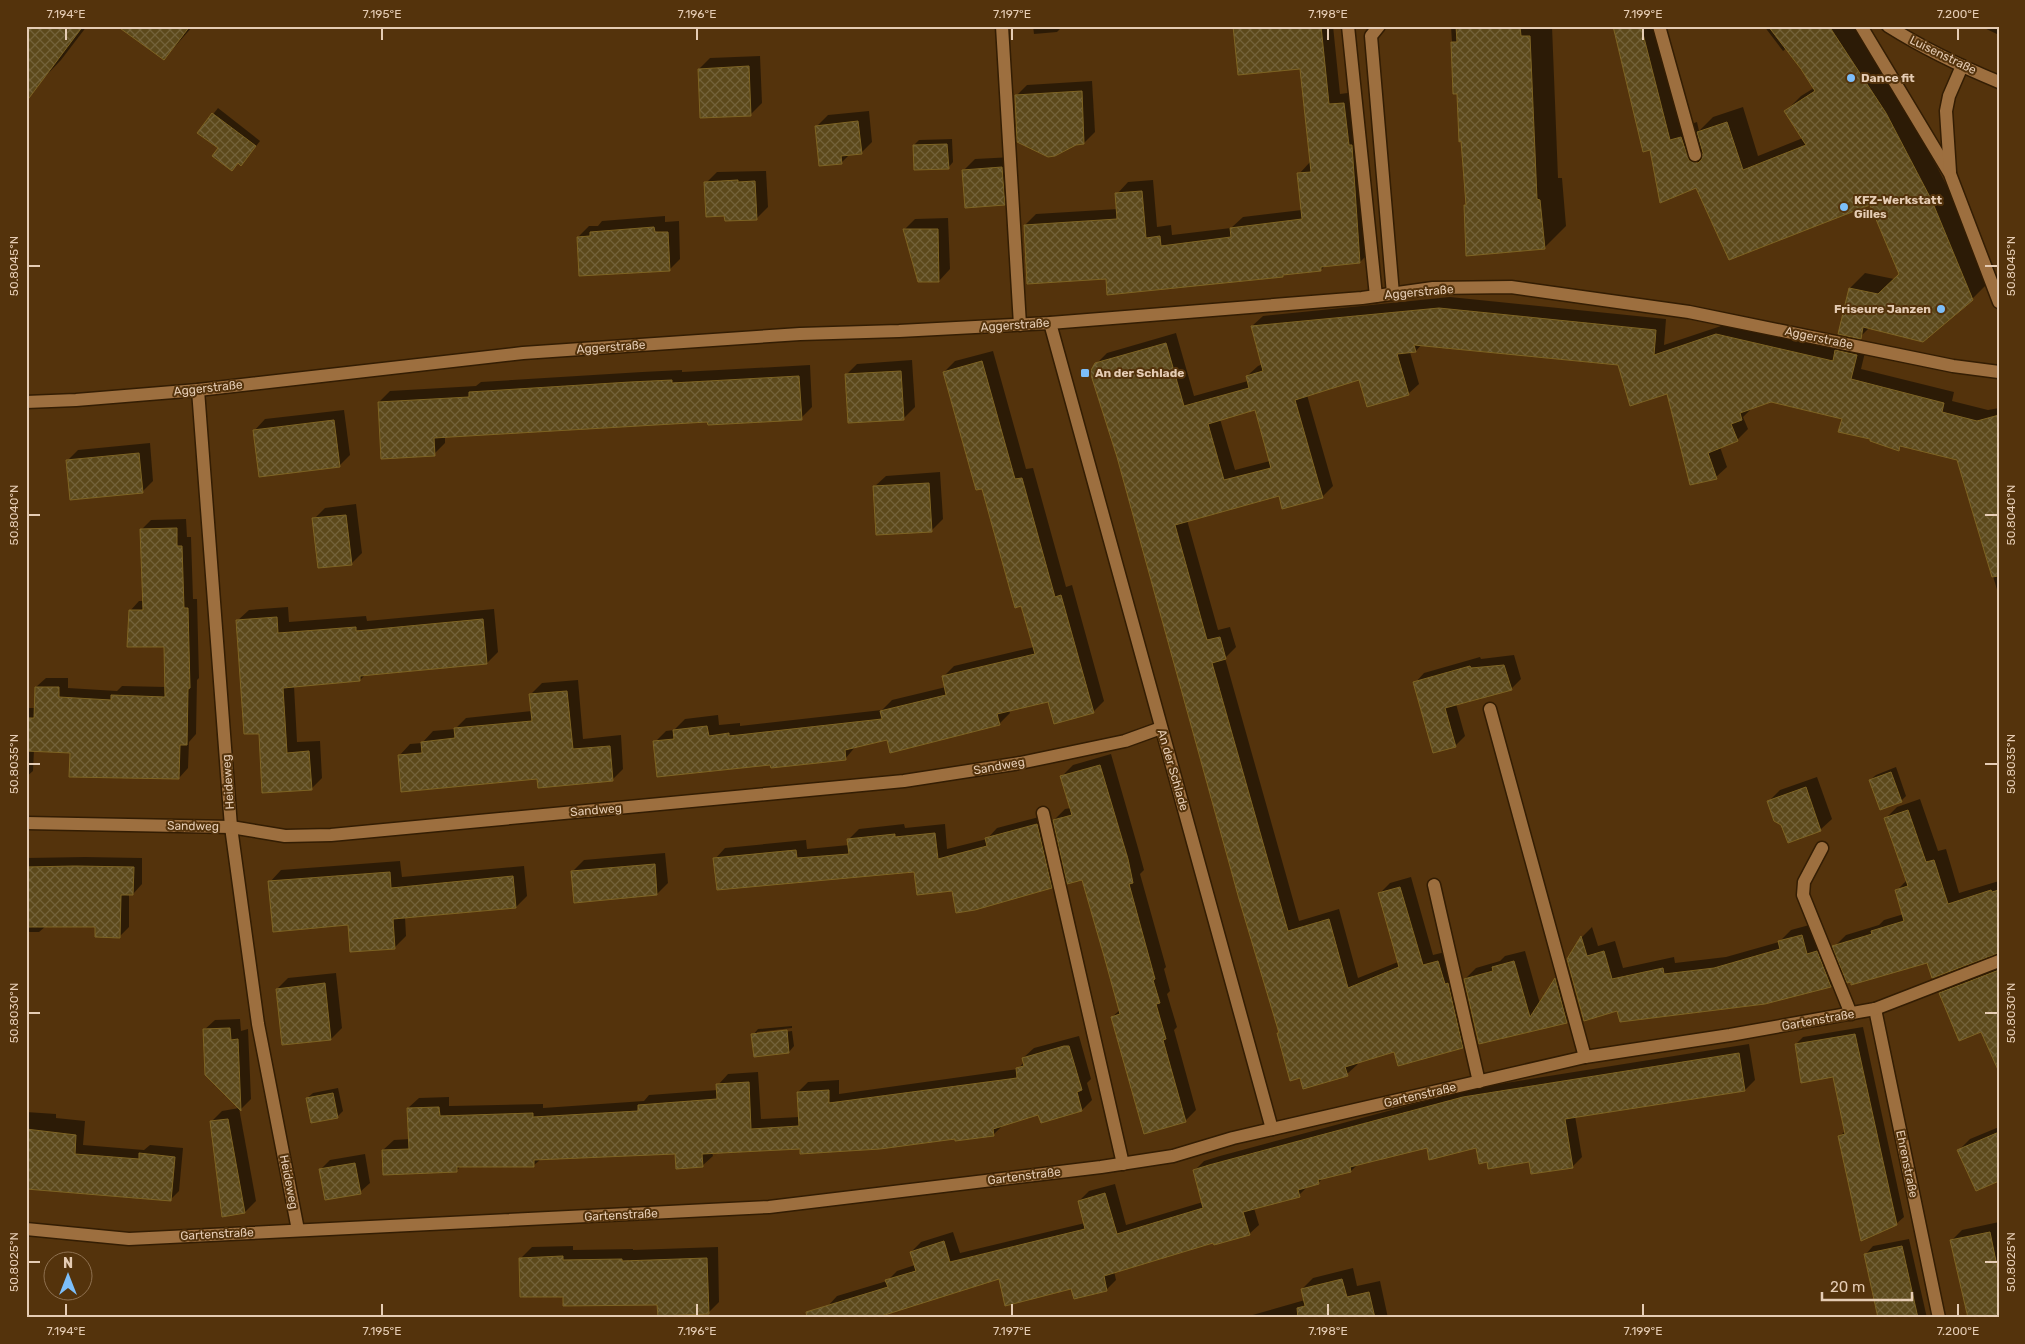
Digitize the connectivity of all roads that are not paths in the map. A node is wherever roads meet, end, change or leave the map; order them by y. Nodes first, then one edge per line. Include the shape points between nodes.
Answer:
1 (1002, 26) edge
2 (1348, 26) edge
3 (1380, 26) edge
4 (1659, 26) edge
5 (1861, 26) edge
6 (1888, 26) edge
7 (1962, 66) junction
8 (1999, 82) edge
9 (1695, 156) dead end
10 (1950, 174) junction
11 (1392, 294) junction
12 (1376, 296) junction
13 (1999, 302) edge
14 (1050, 323) junction
15 (1020, 325) junction
16 (1999, 372) edge
17 (198, 390) junction
18 (26, 402) edge
19 (1490, 709) dead end
20 (1161, 728) junction
21 (1044, 813) dead end
22 (26, 823) edge
23 (231, 827) junction
24 (1822, 848) dead end
25 (1434, 885) dead end
26 (1999, 961) edge
27 (1875, 1009) junction
28 (1851, 1014) junction
29 (1585, 1057) junction
30 (1479, 1082) junction
31 (1272, 1129) junction
32 (1123, 1164) junction
33 (26, 1229) edge
34 (298, 1230) junction
35 (1939, 1318) edge

1 - 15 street
2 - 12 street
3 - 11 street via 1371,36
4 - 9 street
5 - 10 street
6 - 7 street, Luisenstraße
7 - 8 street, Luisenstraße
7 - 10 street via 1946,111
10 - 13 street
11 - 12 street, Aggerstraße
11 - 16 street, Aggerstraße via 1433,288 1512,287 1689,312 1953,366
12 - 14 street, Aggerstraße
14 - 15 street, Aggerstraße
14 - 20 street, An der Schlade
15 - 17 street, Aggerstraße via 800,334 523,353
17 - 18 street, Aggerstraße
17 - 23 street, Heideweg
19 - 29 street
20 - 23 street, Sandweg via 1125,741 904,782 331,835 285,836
20 - 31 street, An der Schlade
21 - 32 street
22 - 23 street, Sandweg
23 - 34 street, Heideweg via 258,1024
24 - 28 street via 1804,882 1804,895
25 - 30 street
26 - 27 street, Gartenstraße
27 - 28 street, Gartenstraße
27 - 35 street, Ehrenstraße
28 - 29 street, Gartenstraße
29 - 30 street, Gartenstraße
30 - 31 street, Gartenstraße
31 - 32 street, Gartenstraße via 1173,1156
32 - 34 street, Gartenstraße via 769,1207
33 - 34 street, Gartenstraße via 129,1239

